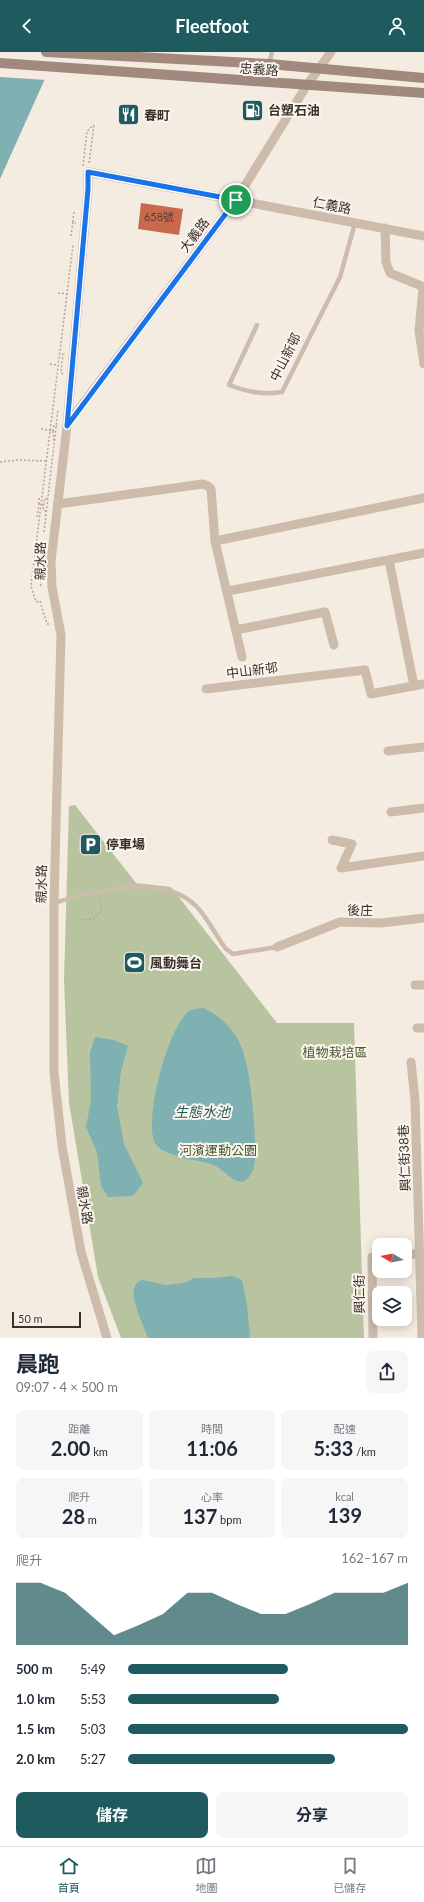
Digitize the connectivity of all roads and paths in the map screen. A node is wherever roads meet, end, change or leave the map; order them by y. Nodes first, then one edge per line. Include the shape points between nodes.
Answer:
1 (46, 52) edge
2 (272, 52) edge
3 (331, 52) edge
4 (0, 63) edge
5 (269, 64) junction
6 (321, 69) junction
7 (424, 78) edge
8 (307, 85) junction
9 (424, 93) edge
10 (85, 171) junction
11 (236, 200) junction
12 (78, 207) dead end
13 (74, 210) dead end
14 (73, 222) junction
15 (76, 223) junction
16 (355, 223) junction
17 (385, 228) junction
18 (71, 236) dead end
19 (424, 236) edge
20 (424, 287) edge
21 (58, 293) dead end
22 (68, 294) junction
23 (258, 325) dead end
24 (63, 353) dead end
25 (50, 364) dead end
26 (62, 364) junction
27 (424, 364) edge
28 (59, 365) junction
29 (61, 373) dead end
30 (56, 426) dead end
31 (67, 426) junction
32 (41, 429) dead end
33 (52, 431) junction
34 (54, 448) dead end
35 (46, 461) junction
36 (0, 462) edge
37 (39, 497) dead end
38 (424, 498) edge
39 (48, 499) dead end
40 (41, 504) junction
41 (58, 504) junction
42 (47, 511) dead end
43 (37, 517) dead end
44 (215, 541) junction
45 (424, 553) edge
46 (390, 560) junction
47 (228, 591) junction
48 (47, 624) dead end
49 (236, 630) junction
50 (334, 645) dead end
51 (242, 657) dead end
52 (424, 684) edge
53 (414, 686) junction
54 (206, 689) dead end
55 (424, 747) edge
56 (388, 751) dead end
57 (424, 808) edge
58 (391, 812) dead end
59 (332, 840) dead end
60 (424, 856) edge
61 (102, 892) junction
62 (54, 903) junction
63 (424, 918) edge
64 (81, 920) dead end
65 (277, 947) joint
66 (411, 1062) dead end
67 (422, 1253) edge
68 (412, 1254) edge
69 (372, 1278) edge
70 (422, 1337) dead end
71 (107, 1338) edge
72 (373, 1338) edge

1 - 5 street, 忠義路
2 - 5 lane
3 - 6 street, 大義路
4 - 8 street, 忠義路
5 - 6 street, 忠義路
6 - 7 street, 忠義路
6 - 8 street, 大義路
8 - 9 street, 忠義路
8 - 11 street, 大義路
10 - 10 path via 87,131 94,125
10 - 11 street, 仁義路
10 - 31 street, 親水路 via 88,189
11 - 16 street, 仁義路
11 - 31 street, 大義路
12 - 15 path
13 - 14 path
14 - 15 path
14 - 18 path
15 - 22 path
16 - 17 street, 仁義路
16 - 23 lane, 中山新邨 via 340,277 282,392 248,392 229,385
17 - 19 street, 仁義路
17 - 20 street via 386,262 390,273
20 - 27 street via 419,331
21 - 22 path
22 - 28 path
24 - 26 path
25 - 28 path
26 - 28 path
26 - 29 path
28 - 33 path
30 - 33 path via 54,425
31 - 41 street, 親水路
32 - 33 path
33 - 34 path
33 - 35 path
35 - 36 path
35 - 40 path
37 - 40 path
38 - 44 street
39 - 40 path via 45,498
40 - 42 path via 43,510
40 - 43 path
40 - 48 path via 31,586 36,602 40,601
41 - 44 street, 中山新邨 via 202,484 211,489
41 - 62 street, 親水路 via 51,561 52,587 61,635
44 - 47 street, 中山新邨
45 - 46 street
46 - 47 street
46 - 53 street
47 - 49 street, 中山新邨
49 - 50 street via 326,612
49 - 51 street, 中山新邨
52 - 53 street, 中山新邨
53 - 54 street, 中山新邨 via 371,694 364,670
55 - 56 street
57 - 58 street
59 - 60 street via 352,844 341,868
61 - 62 lane
61 - 64 path via 101,910 93,919
61 - 65 lane via 126,888 153,888 171,892 196,906 226,950 233,954
62 - 71 street, 親水路 via 54,1072 62,1146 81,1252
63 - 65 street, 後庄 via 381,923 340,922
66 - 67 street, 興仁街38巷
67 - 68 street
67 - 70 street, 興仁街38巷
69 - 72 street, 興仁街

